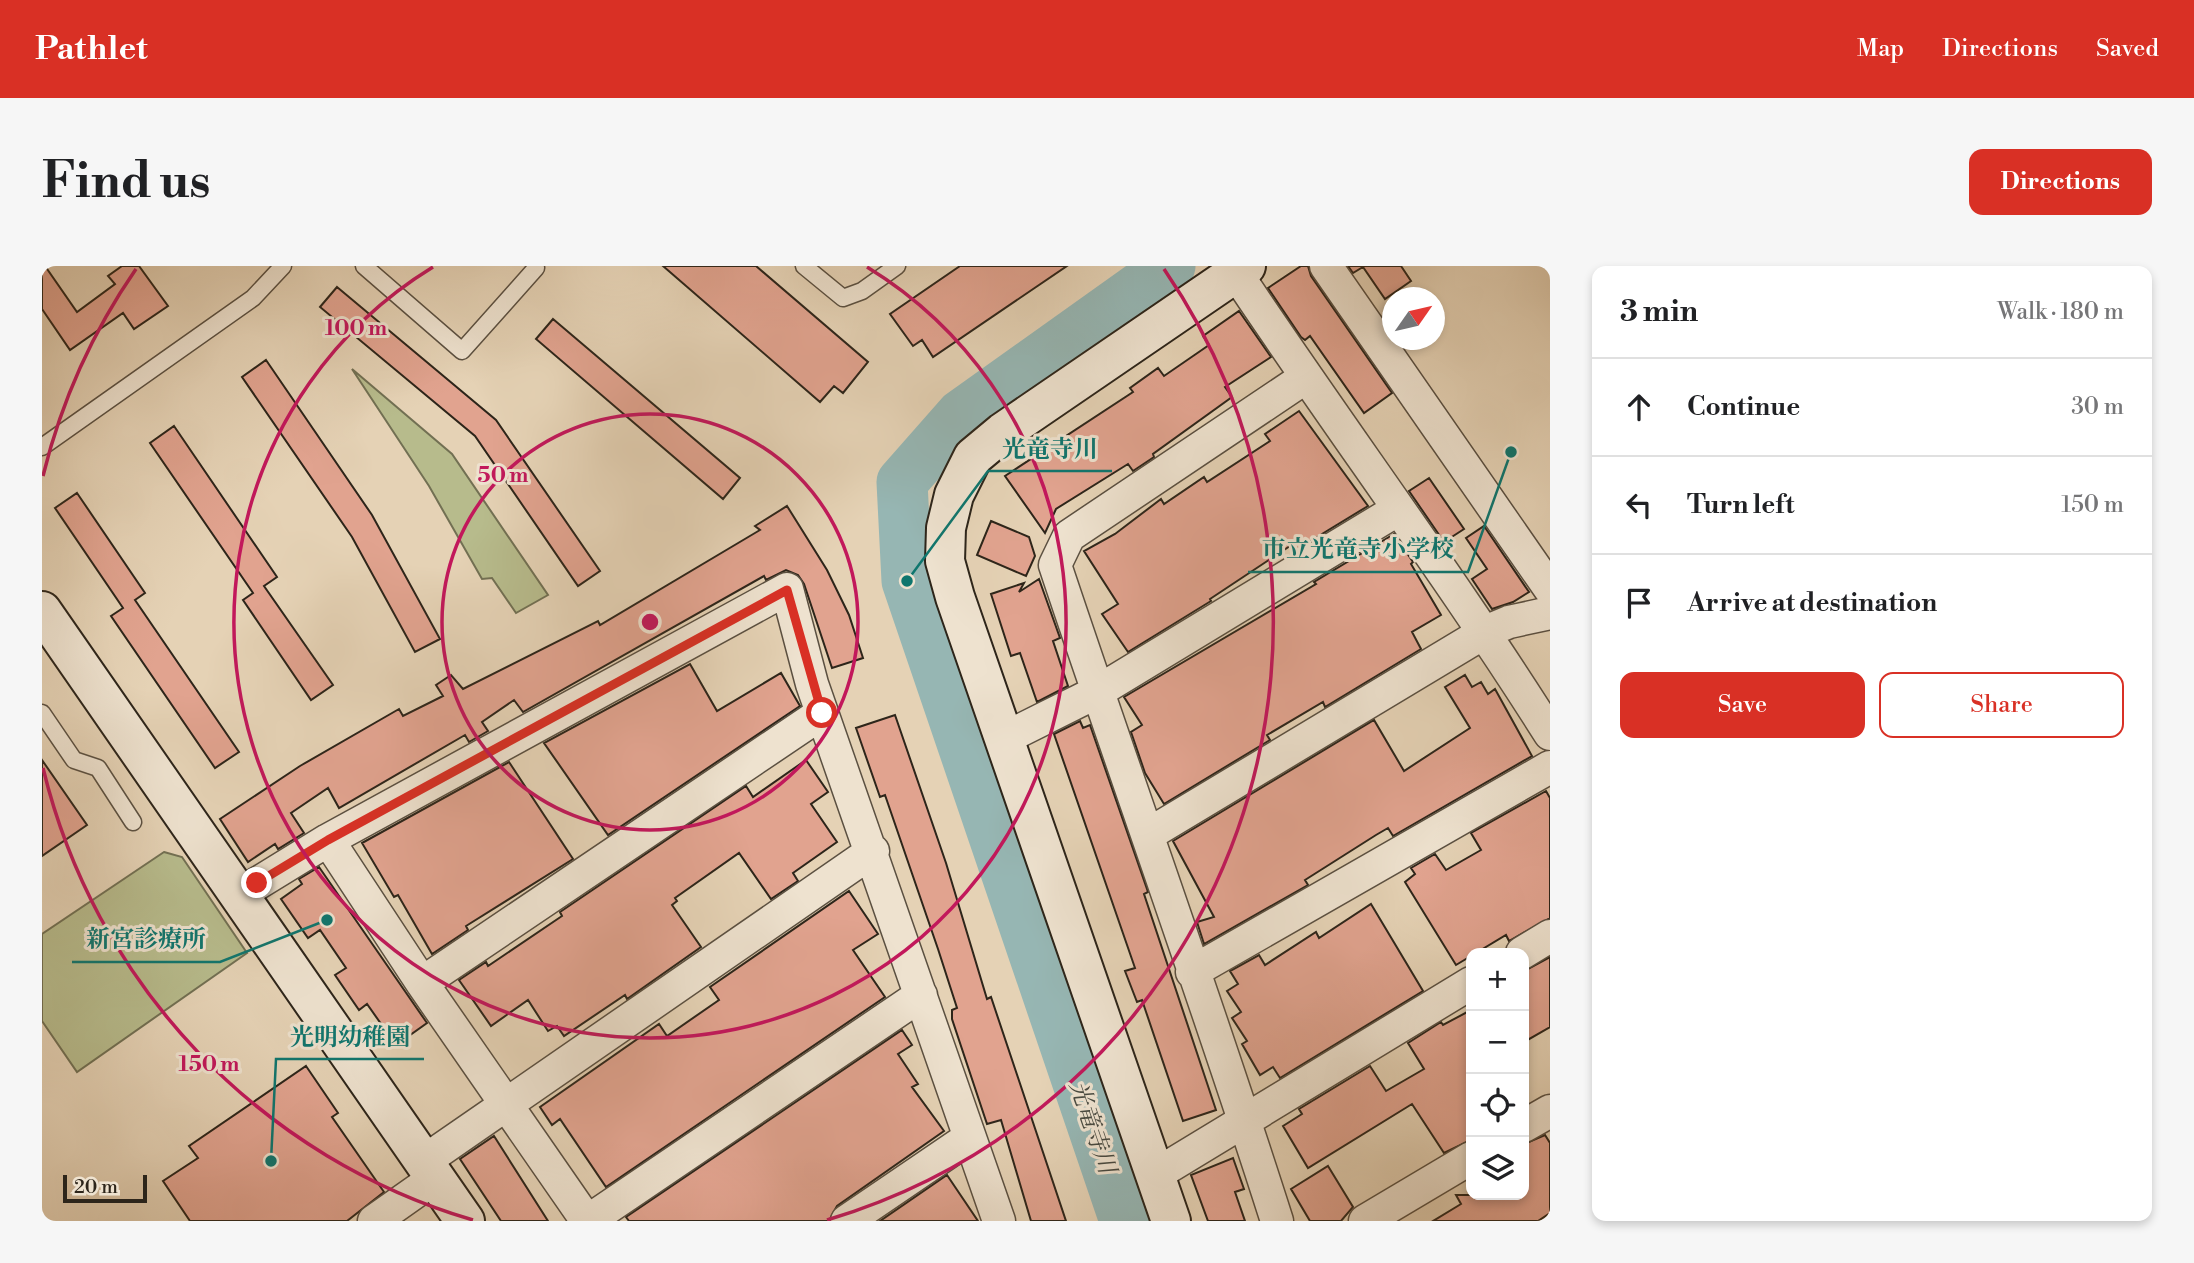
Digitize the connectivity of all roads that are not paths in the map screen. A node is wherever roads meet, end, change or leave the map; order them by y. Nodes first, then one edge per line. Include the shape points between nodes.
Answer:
1 (283, 266) edge
2 (364, 266) edge
3 (804, 266) edge
4 (897, 266) edge
5 (1326, 266) edge
6 (536, 268) dead end
7 (1241, 270) edge
8 (1306, 377) junction
9 (42, 447) edge
10 (1396, 510) junction
11 (1550, 589) edge
12 (42, 611) edge
13 (1550, 613) edge
14 (1485, 632) junction
15 (1097, 692) junction
16 (42, 713) edge
17 (822, 713) junction
18 (1550, 734) edge
19 (1003, 739) junction
20 (1550, 766) edge
21 (133, 822) dead end
22 (1149, 834) junction
23 (328, 840) junction
24 (873, 851) junction
25 (240, 894) junction
26 (1550, 936) edge
27 (1529, 949) edge
28 (1192, 972) junction
29 (422, 983) junction
30 (1466, 986) edge
31 (920, 995) junction
32 (506, 1103) junction
33 (1550, 1111) edge
34 (1244, 1118) junction
35 (1529, 1123) edge
36 (969, 1138) junction
37 (1466, 1161) edge
38 (429, 1170) junction
39 (1154, 1175) junction
40 (374, 1221) edge
41 (465, 1221) edge
42 (587, 1221) edge
43 (848, 1221) edge
44 (999, 1221) edge
45 (1171, 1221) edge
46 (1277, 1221) edge
47 (1365, 1221) edge

1 - 9 lane via 253,298
2 - 6 lane via 462,351
3 - 4 lane via 843,298
5 - 11 street
7 - 8 street
7 - 19 street via 973,457 954,495 945,561
8 - 10 street
8 - 15 street via 1069,536 1055,565
10 - 14 street
10 - 15 street
12 - 25 street
13 - 14 street
14 - 18 street
14 - 22 street
15 - 19 street
15 - 22 street
16 - 21 lane via 74,760 98,768
17 - 23 street via 787,590
17 - 24 street
17 - 29 street
19 - 39 street
20 - 28 street
22 - 28 street
23 - 25 street
23 - 29 street
24 - 31 street
24 - 32 street
25 - 38 street
26 - 27 street
28 - 34 street
29 - 32 street
30 - 34 street
31 - 36 street
31 - 42 street
32 - 38 street
32 - 42 street
33 - 35 street
34 - 39 street
34 - 46 street
36 - 43 street
36 - 44 street
37 - 47 street
38 - 40 street
38 - 41 street
39 - 45 street

